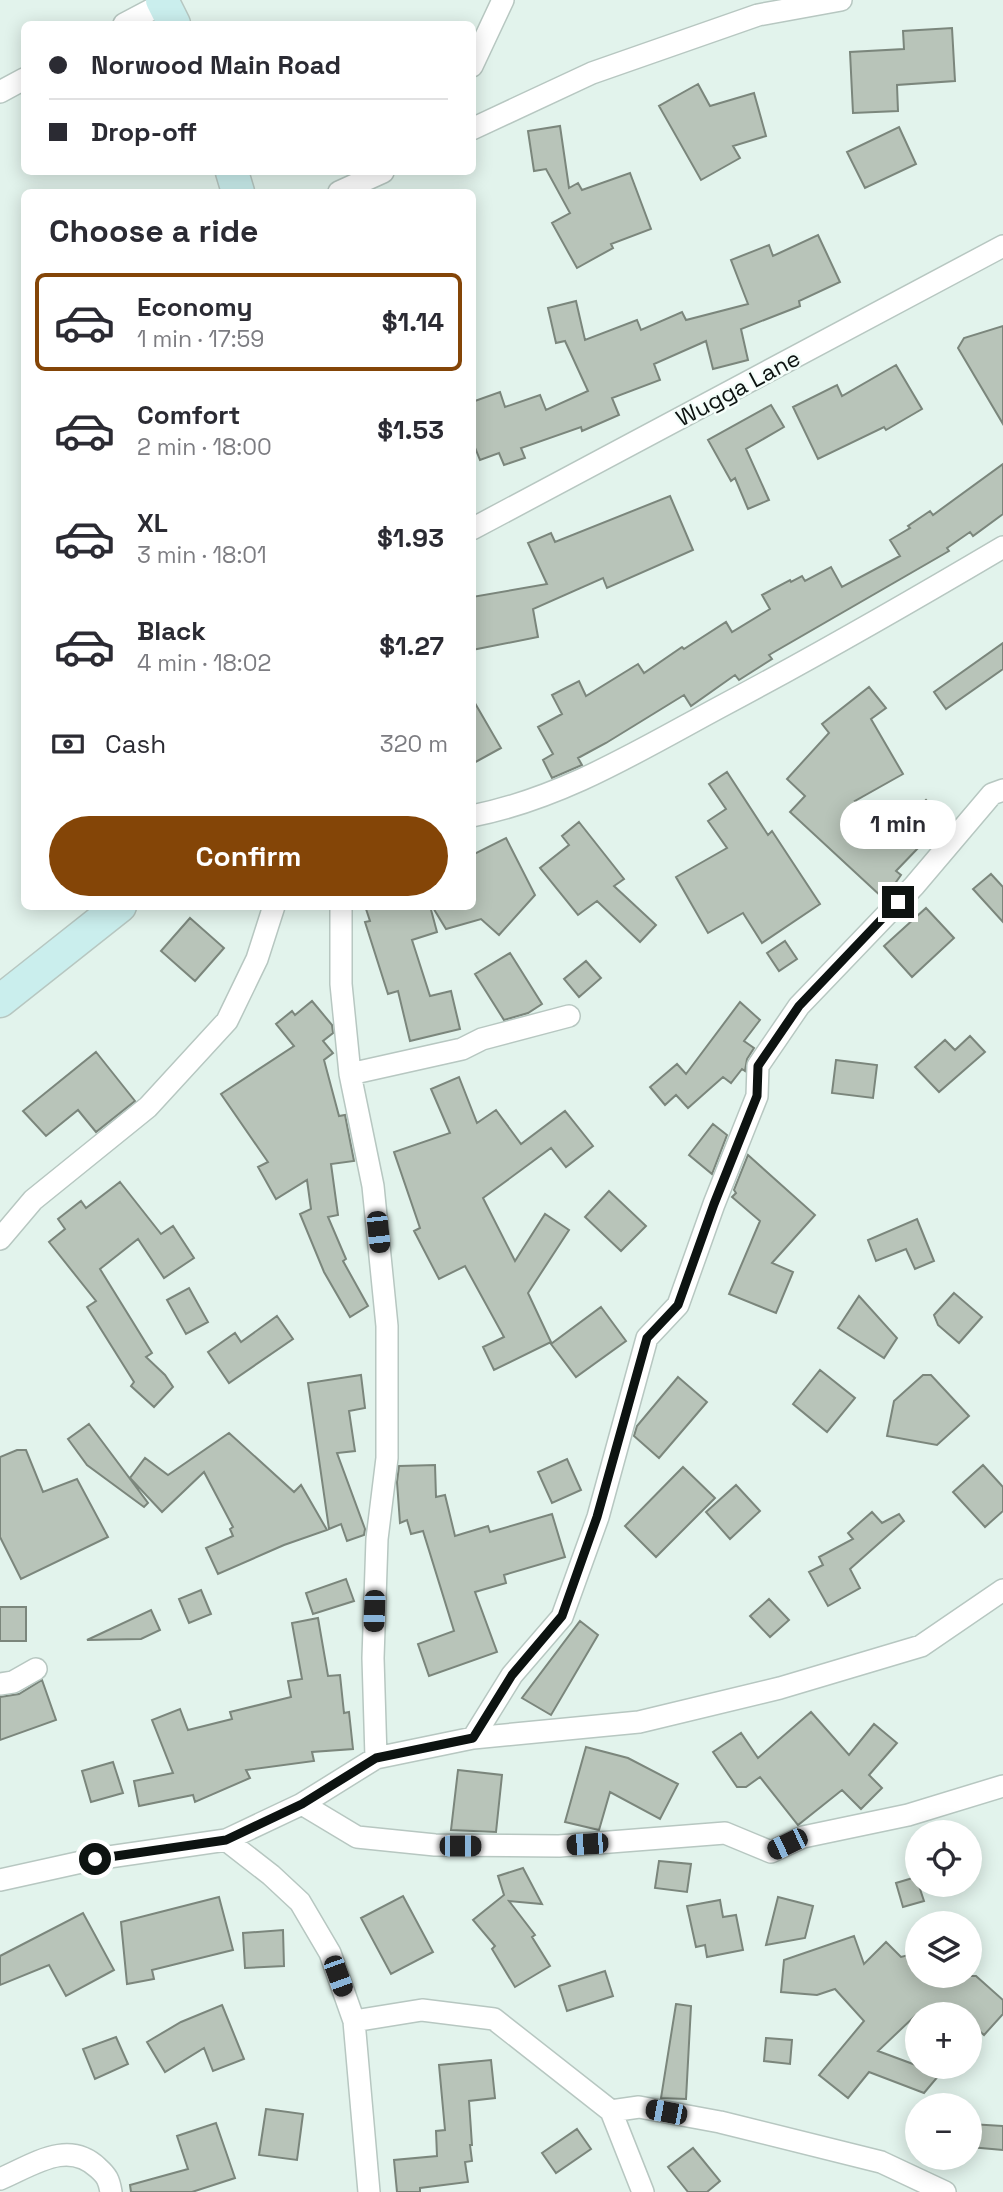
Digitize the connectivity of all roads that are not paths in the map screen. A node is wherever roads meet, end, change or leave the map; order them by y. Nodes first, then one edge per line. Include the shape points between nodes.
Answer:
1 (503, 0) edge
2 (841, 0) edge
3 (167, 9) edge
4 (133, 21) edge
5 (476, 57) edge
6 (21, 81) edge
7 (0, 92) edge
8 (476, 127) edge
9 (376, 175) edge
10 (346, 189) edge
11 (1003, 246) edge
12 (476, 527) edge
13 (1003, 547) edge
14 (1003, 790) edge
15 (476, 815) edge
16 (115, 910) edge
17 (273, 910) edge
18 (341, 910) edge
19 (0, 1001) edge
20 (569, 1016) dead end
21 (350, 1074) junction
22 (0, 1239) edge
23 (1003, 1590) edge
24 (36, 1669) dead end
25 (0, 1684) edge
26 (473, 1738) junction
27 (376, 1758) junction
28 (1003, 1786) edge
29 (302, 1804) junction
30 (226, 1840) junction
31 (0, 1880) edge
32 (354, 2021) junction
33 (611, 2111) junction
34 (0, 2179) edge
35 (111, 2192) edge
36 (369, 2192) edge
37 (643, 2192) edge
38 (945, 2192) edge

1 - 5 street
2 - 8 street via 758,15 592,72
3 - 4 street
6 - 7 street
9 - 10 street
11 - 12 street, Wugga Lane
13 - 15 street via 607,769 564,789
14 - 26 street via 992,794 914,886 799,1006 758,1066 757,1096 678,1305 647,1338 597,1517 562,1616 512,1675
16 - 19 street
17 - 22 street via 257,960 228,1021 148,1107 33,1200
18 - 21 street via 341,985
20 - 21 street via 482,1039 462,1049
21 - 27 street via 373,1186 387,1326 387,1458 377,1539 373,1658
23 - 26 street via 921,1646 780,1688 639,1722
24 - 25 street
26 - 27 street
27 - 29 street
28 - 29 street via 908,1815 803,1837 771,1852 725,1833 559,1846 435,1846 356,1837
29 - 30 street
30 - 31 street via 95,1859
30 - 32 street via 300,1902 330,1954
32 - 33 street via 422,2010 495,2019
32 - 36 street
33 - 37 street
33 - 38 street via 639,2107 720,2122 881,2162
34 - 35 street via 61,2153 88,2158 109,2179

